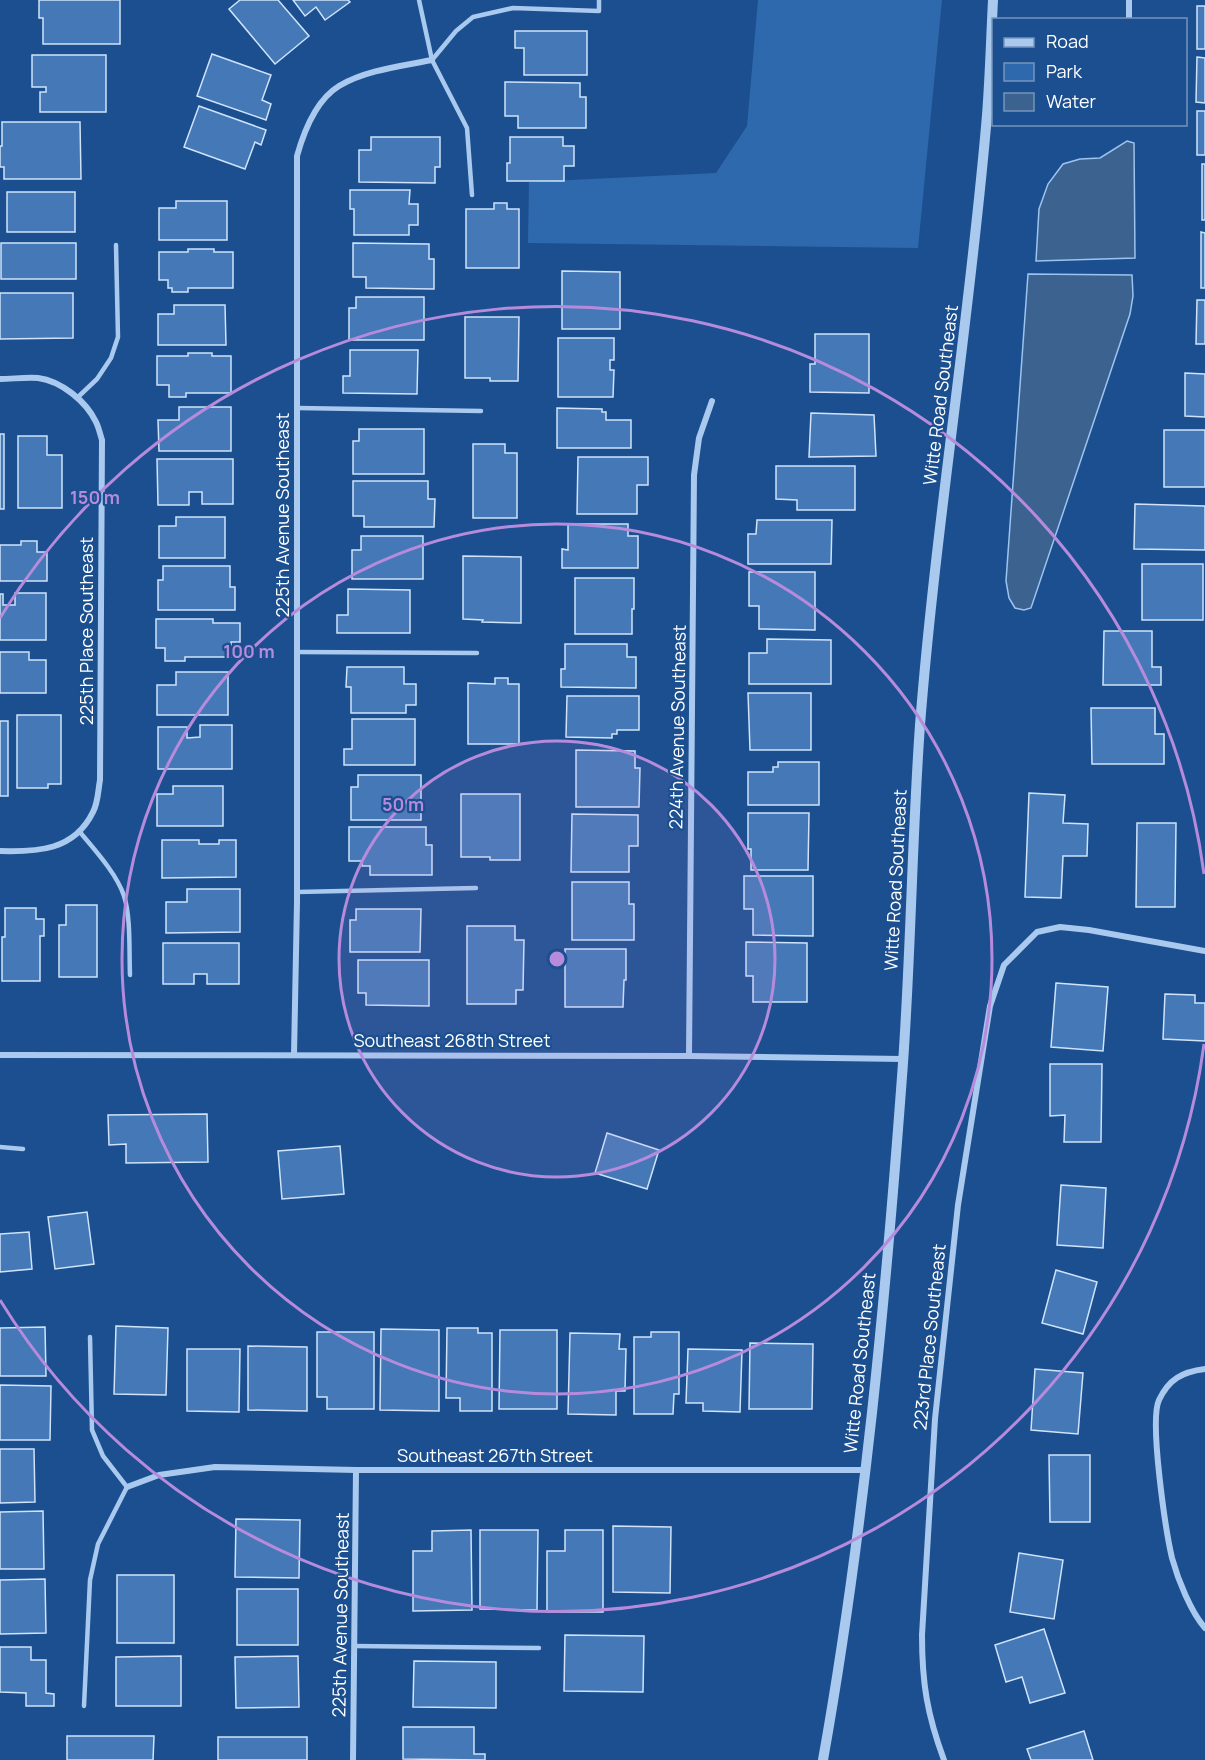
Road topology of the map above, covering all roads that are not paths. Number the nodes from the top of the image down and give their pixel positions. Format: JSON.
{"nodes":[{"id":1,"x":419,"y":0,"type":"edge"},
{"id":2,"x":599,"y":0,"type":"edge"},
{"id":3,"x":993,"y":0,"type":"edge"},
{"id":4,"x":1129,"y":0,"type":"edge"},
{"id":5,"x":993,"y":18,"type":"edge"},
{"id":6,"x":1129,"y":18,"type":"edge"},
{"id":7,"x":992,"y":38,"type":"edge"},
{"id":8,"x":432,"y":60,"type":"junction"},
{"id":9,"x":990,"y":113,"type":"edge"},
{"id":10,"x":472,"y":195,"type":"dead end"},
{"id":11,"x":116,"y":245,"type":"dead end"},
{"id":12,"x":0,"y":379,"type":"edge"},
{"id":13,"x":77,"y":398,"type":"junction"},
{"id":14,"x":712,"y":401,"type":"dead end"},
{"id":15,"x":297,"y":408,"type":"junction"},
{"id":16,"x":481,"y":411,"type":"dead end"},
{"id":17,"x":297,"y":652,"type":"junction"},
{"id":18,"x":477,"y":653,"type":"dead end"},
{"id":19,"x":79,"y":831,"type":"junction"},
{"id":20,"x":0,"y":851,"type":"edge"},
{"id":21,"x":476,"y":888,"type":"dead end"},
{"id":22,"x":297,"y":892,"type":"junction"},
{"id":23,"x":1205,"y":951,"type":"edge"},
{"id":24,"x":130,"y":975,"type":"dead end"},
{"id":25,"x":0,"y":1055,"type":"edge"},
{"id":26,"x":294,"y":1055,"type":"junction"},
{"id":27,"x":689,"y":1056,"type":"junction"},
{"id":28,"x":903,"y":1059,"type":"junction"},
{"id":29,"x":0,"y":1147,"type":"edge"},
{"id":30,"x":23,"y":1149,"type":"dead end"},
{"id":31,"x":90,"y":1337,"type":"dead end"},
{"id":32,"x":1205,"y":1369,"type":"edge"},
{"id":33,"x":356,"y":1470,"type":"junction"},
{"id":34,"x":866,"y":1470,"type":"junction"},
{"id":35,"x":127,"y":1487,"type":"junction"},
{"id":36,"x":1205,"y":1628,"type":"edge"},
{"id":37,"x":354,"y":1646,"type":"junction"},
{"id":38,"x":539,"y":1648,"type":"dead end"},
{"id":39,"x":84,"y":1706,"type":"dead end"},
{"id":40,"x":353,"y":1760,"type":"edge"},
{"id":41,"x":824,"y":1760,"type":"edge"},
{"id":42,"x":944,"y":1760,"type":"edge"}],
"edges":[{"from":1,"to":8,"type":"lane"},
{"from":2,"to":8,"type":"lane"},
{"from":3,"to":5,"type":"street","name":"Witte Road Southeast"},
{"from":4,"to":6,"type":"street"},
{"from":7,"to":9,"type":"street","name":"Witte Road Southeast"},
{"from":8,"to":10,"type":"lane"},
{"from":8,"to":15,"type":"street","name":"225th Avenue Southeast"},
{"from":9,"to":28,"type":"street","name":"Witte Road Southeast"},
{"from":11,"to":13,"type":"lane"},
{"from":12,"to":13,"type":"street","name":"225th Place Southeast"},
{"from":13,"to":19,"type":"street","name":"225th Place Southeast"},
{"from":14,"to":27,"type":"street","name":"224th Avenue Southeast"},
{"from":15,"to":16,"type":"lane"},
{"from":15,"to":17,"type":"street","name":"225th Avenue Southeast"},
{"from":17,"to":18,"type":"lane"},
{"from":17,"to":22,"type":"street","name":"225th Avenue Southeast"},
{"from":19,"to":20,"type":"street"},
{"from":19,"to":24,"type":"lane"},
{"from":21,"to":22,"type":"lane"},
{"from":22,"to":26,"type":"street","name":"225th Avenue Southeast"},
{"from":23,"to":42,"type":"street","name":"223rd Place Southeast"},
{"from":25,"to":26,"type":"street","name":"Southeast 268th Street"},
{"from":26,"to":27,"type":"street","name":"Southeast 268th Street"},
{"from":27,"to":28,"type":"street","name":"Southeast 268th Street"},
{"from":28,"to":34,"type":"street","name":"Witte Road Southeast"},
{"from":29,"to":30,"type":"lane"},
{"from":31,"to":35,"type":"lane"},
{"from":32,"to":36,"type":"street"},
{"from":33,"to":34,"type":"street","name":"Southeast 267th Street"},
{"from":33,"to":35,"type":"street","name":"Southeast 267th Street"},
{"from":33,"to":37,"type":"street","name":"225th Avenue Southeast"},
{"from":34,"to":41,"type":"street","name":"Witte Road Southeast"},
{"from":35,"to":39,"type":"lane"},
{"from":37,"to":38,"type":"lane"},
{"from":37,"to":40,"type":"street","name":"225th Avenue Southeast"}]}
